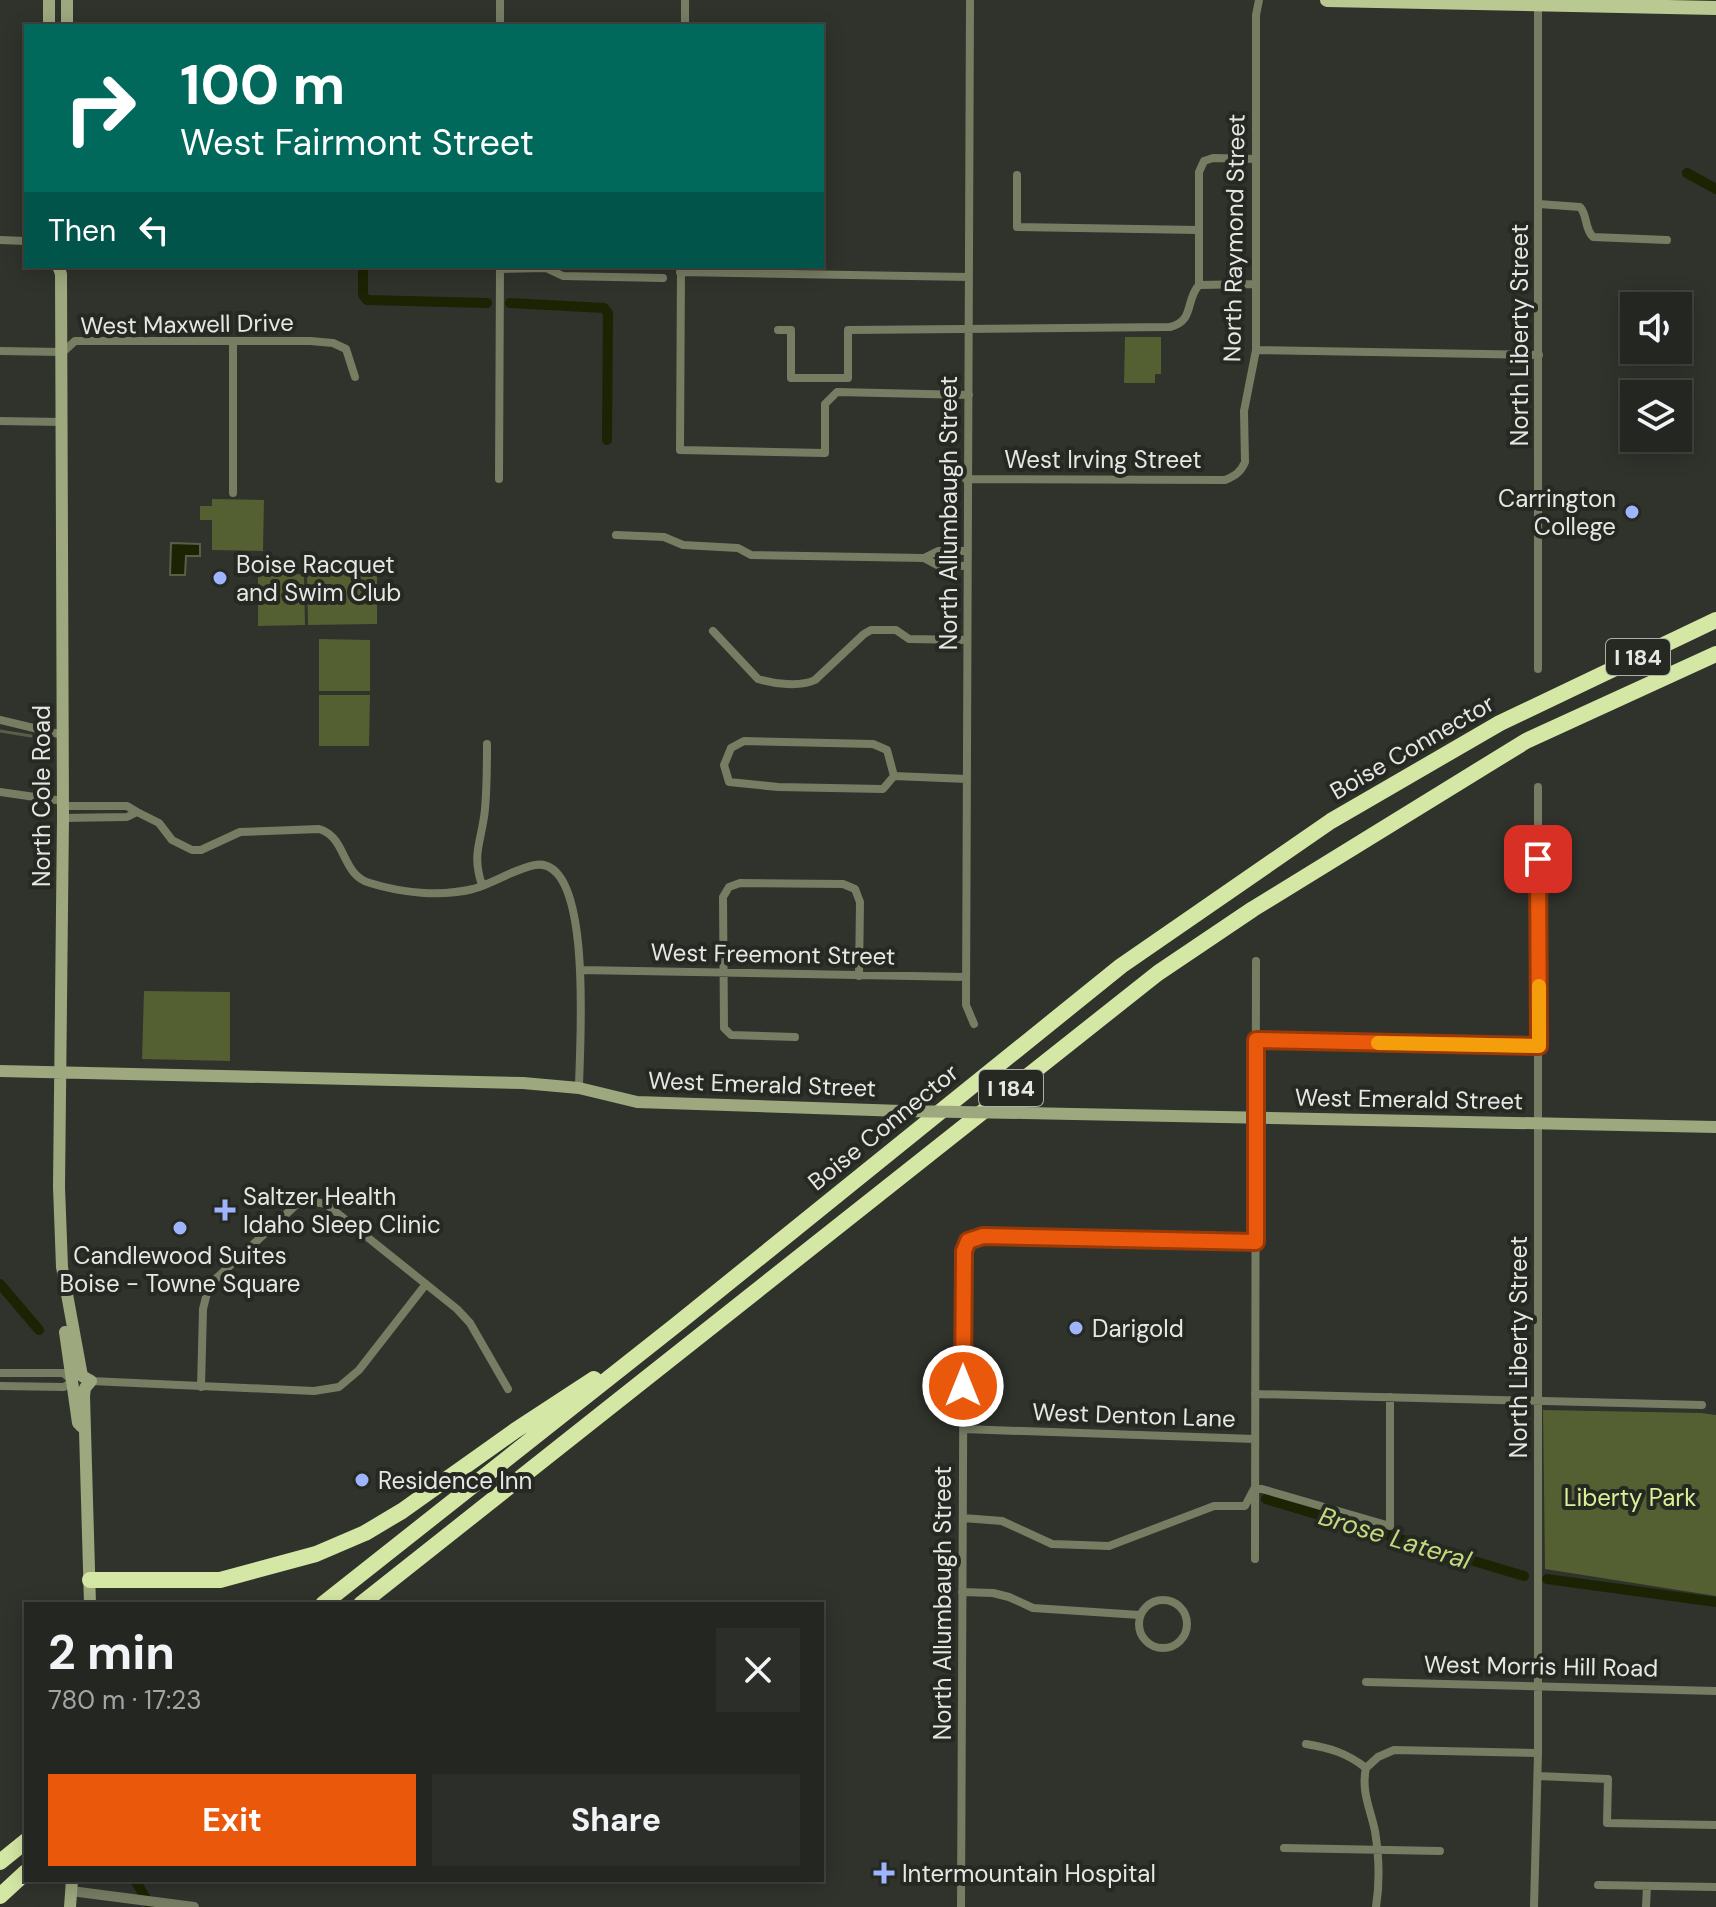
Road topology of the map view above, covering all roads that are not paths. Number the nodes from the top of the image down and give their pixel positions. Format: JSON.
{"nodes":[{"id":1,"x":49,"y":0,"type":"edge"},
{"id":2,"x":67,"y":0,"type":"edge"},
{"id":3,"x":500,"y":0,"type":"edge"},
{"id":4,"x":685,"y":0,"type":"edge"},
{"id":5,"x":970,"y":0,"type":"edge"},
{"id":6,"x":1259,"y":0,"type":"edge"},
{"id":7,"x":1327,"y":0,"type":"edge"},
{"id":8,"x":1538,"y":2,"type":"edge"},
{"id":9,"x":1716,"y":8,"type":"edge"},
{"id":10,"x":49,"y":24,"type":"edge"},
{"id":11,"x":67,"y":24,"type":"edge"},
{"id":12,"x":500,"y":24,"type":"edge"},
{"id":13,"x":685,"y":24,"type":"edge"},
{"id":14,"x":1256,"y":159,"type":"junction"},
{"id":15,"x":1017,"y":175,"type":"dead end"},
{"id":16,"x":1539,"y":204,"type":"junction"},
{"id":17,"x":1199,"y":230,"type":"junction"},
{"id":18,"x":0,"y":240,"type":"edge"},
{"id":19,"x":1667,"y":240,"type":"dead end"},
{"id":20,"x":24,"y":241,"type":"edge"},
{"id":21,"x":500,"y":268,"type":"edge"},
{"id":22,"x":546,"y":268,"type":"edge"},
{"id":23,"x":61,"y":269,"type":"edge"},
{"id":24,"x":680,"y":269,"type":"edge"},
{"id":25,"x":969,"y":277,"type":"junction"},
{"id":26,"x":663,"y":278,"type":"dead end"},
{"id":27,"x":1256,"y":284,"type":"junction"},
{"id":28,"x":1199,"y":285,"type":"junction"},
{"id":29,"x":969,"y":329,"type":"junction"},
{"id":30,"x":778,"y":330,"type":"dead end"},
{"id":31,"x":233,"y":341,"type":"junction"},
{"id":32,"x":1256,"y":350,"type":"junction"},
{"id":33,"x":0,"y":351,"type":"edge"},
{"id":34,"x":63,"y":352,"type":"junction"},
{"id":35,"x":1539,"y":355,"type":"junction"},
{"id":36,"x":355,"y":377,"type":"dead end"},
{"id":37,"x":969,"y":395,"type":"junction"},
{"id":38,"x":0,"y":421,"type":"edge"},
{"id":39,"x":63,"y":422,"type":"junction"},
{"id":40,"x":1238,"y":474,"type":"joint"},
{"id":41,"x":499,"y":479,"type":"dead end"},
{"id":42,"x":966,"y":479,"type":"junction"},
{"id":43,"x":233,"y":493,"type":"dead end"},
{"id":44,"x":616,"y":535,"type":"dead end"},
{"id":45,"x":968,"y":551,"type":"junction"},
{"id":46,"x":924,"y":558,"type":"junction"},
{"id":47,"x":967,"y":566,"type":"junction"},
{"id":48,"x":1716,"y":620,"type":"edge"},
{"id":49,"x":713,"y":631,"type":"dead end"},
{"id":50,"x":967,"y":640,"type":"junction"},
{"id":51,"x":1716,"y":654,"type":"edge"},
{"id":52,"x":1538,"y":669,"type":"dead end"},
{"id":53,"x":0,"y":720,"type":"edge"},
{"id":54,"x":63,"y":735,"type":"junction"},
{"id":55,"x":487,"y":744,"type":"dead end"},
{"id":56,"x":894,"y":776,"type":"junction"},
{"id":57,"x":967,"y":779,"type":"junction"},
{"id":58,"x":1538,"y":787,"type":"dead end"},
{"id":59,"x":0,"y":792,"type":"edge"},
{"id":60,"x":63,"y":808,"type":"junction"},
{"id":61,"x":482,"y":885,"type":"junction"},
{"id":62,"x":1256,"y":961,"type":"dead end"},
{"id":63,"x":580,"y":970,"type":"junction"},
{"id":64,"x":724,"y":973,"type":"junction"},
{"id":65,"x":859,"y":976,"type":"junction"},
{"id":66,"x":966,"y":977,"type":"junction"},
{"id":67,"x":974,"y":1024,"type":"dead end"},
{"id":68,"x":795,"y":1037,"type":"dead end"},
{"id":69,"x":1256,"y":1040,"type":"junction"},
{"id":70,"x":1539,"y":1046,"type":"junction"},
{"id":71,"x":0,"y":1071,"type":"edge"},
{"id":72,"x":59,"y":1073,"type":"junction"},
{"id":73,"x":579,"y":1088,"type":"junction"},
{"id":74,"x":1256,"y":1117,"type":"junction"},
{"id":75,"x":1539,"y":1124,"type":"junction"},
{"id":76,"x":1716,"y":1127,"type":"edge"},
{"id":77,"x":1256,"y":1242,"type":"junction"},
{"id":78,"x":426,"y":1284,"type":"junction"},
{"id":79,"x":70,"y":1317,"type":"junction"},
{"id":80,"x":676,"y":1325,"type":"junction"},
{"id":81,"x":0,"y":1373,"type":"edge"},
{"id":82,"x":73,"y":1381,"type":"junction"},
{"id":83,"x":91,"y":1381,"type":"junction"},
{"id":84,"x":0,"y":1386,"type":"edge"},
{"id":85,"x":201,"y":1387,"type":"junction"},
{"id":86,"x":508,"y":1389,"type":"dead end"},
{"id":87,"x":1255,"y":1394,"type":"junction"},
{"id":88,"x":1390,"y":1397,"type":"junction"},
{"id":89,"x":1538,"y":1400,"type":"junction"},
{"id":90,"x":1702,"y":1405,"type":"dead end"},
{"id":91,"x":963,"y":1429,"type":"junction"},
{"id":92,"x":87,"y":1434,"type":"junction"},
{"id":93,"x":1255,"y":1439,"type":"junction"},
{"id":94,"x":1255,"y":1487,"type":"junction"},
{"id":95,"x":963,"y":1518,"type":"junction"},
{"id":96,"x":1255,"y":1559,"type":"dead end"},
{"id":97,"x":90,"y":1580,"type":"junction"},
{"id":98,"x":962,"y":1592,"type":"junction"},
{"id":99,"x":90,"y":1602,"type":"edge"},
{"id":100,"x":326,"y":1602,"type":"edge"},
{"id":101,"x":364,"y":1602,"type":"edge"},
{"id":102,"x":1140,"y":1615,"type":"junction"},
{"id":103,"x":1366,"y":1682,"type":"dead end"},
{"id":104,"x":1538,"y":1687,"type":"junction"},
{"id":105,"x":1716,"y":1691,"type":"edge"},
{"id":106,"x":1306,"y":1744,"type":"dead end"},
{"id":107,"x":1538,"y":1753,"type":"junction"},
{"id":108,"x":1366,"y":1768,"type":"junction"},
{"id":109,"x":1538,"y":1776,"type":"junction"},
{"id":110,"x":1716,"y":1825,"type":"edge"},
{"id":111,"x":24,"y":1843,"type":"edge"},
{"id":112,"x":1284,"y":1848,"type":"dead end"},
{"id":113,"x":1377,"y":1850,"type":"junction"},
{"id":114,"x":1440,"y":1851,"type":"dead end"},
{"id":115,"x":0,"y":1862,"type":"edge"},
{"id":116,"x":24,"y":1874,"type":"edge"},
{"id":117,"x":1598,"y":1885,"type":"dead end"},
{"id":118,"x":71,"y":1886,"type":"edge"},
{"id":119,"x":1647,"y":1886,"type":"junction"},
{"id":120,"x":1716,"y":1887,"type":"edge"},
{"id":121,"x":0,"y":1896,"type":"edge"},
{"id":122,"x":70,"y":1907,"type":"edge"},
{"id":123,"x":194,"y":1907,"type":"edge"},
{"id":124,"x":961,"y":1907,"type":"edge"},
{"id":125,"x":1376,"y":1907,"type":"edge"},
{"id":126,"x":1534,"y":1907,"type":"edge"},
{"id":127,"x":1646,"y":1907,"type":"edge"}],
"edges":[{"from":1,"to":10,"type":"main road"},
{"from":2,"to":11,"type":"main road"},
{"from":3,"to":12,"type":"street"},
{"from":4,"to":13,"type":"street"},
{"from":5,"to":25,"type":"street","name":"North Allumbaugh Street"},
{"from":6,"to":14,"type":"street","name":"North Raymond Street"},
{"from":7,"to":8,"type":"main road"},
{"from":8,"to":9,"type":"main road"},
{"from":8,"to":16,"type":"street","name":"North Liberty Street"},
{"from":14,"to":17,"type":"street"},
{"from":14,"to":27,"type":"street","name":"North Raymond Street"},
{"from":15,"to":17,"type":"street"},
{"from":16,"to":19,"type":"street"},
{"from":16,"to":35,"type":"street","name":"North Liberty Street"},
{"from":17,"to":28,"type":"street"},
{"from":18,"to":20,"type":"street"},
{"from":21,"to":41,"type":"street"},
{"from":22,"to":26,"type":"street"},
{"from":23,"to":34,"type":"main road","name":"North Cole Road"},
{"from":24,"to":25,"type":"street"},
{"from":24,"to":37,"type":"street"},
{"from":25,"to":29,"type":"street","name":"North Allumbaugh Street"},
{"from":27,"to":28,"type":"street"},
{"from":27,"to":32,"type":"street","name":"North Raymond Street"},
{"from":28,"to":29,"type":"street"},
{"from":29,"to":30,"type":"street"},
{"from":29,"to":37,"type":"street","name":"North Allumbaugh Street"},
{"from":31,"to":34,"type":"street","name":"West Maxwell Drive"},
{"from":31,"to":36,"type":"street","name":"West Maxwell Drive"},
{"from":31,"to":43,"type":"street"},
{"from":32,"to":35,"type":"street"},
{"from":32,"to":40,"type":"street","name":"North Raymond Street"},
{"from":33,"to":34,"type":"street","name":"West Maxwell Drive"},
{"from":34,"to":39,"type":"main road","name":"North Cole Road"},
{"from":35,"to":52,"type":"street","name":"North Liberty Street"},
{"from":37,"to":42,"type":"street","name":"North Allumbaugh Street"},
{"from":38,"to":39,"type":"street"},
{"from":39,"to":54,"type":"main road","name":"North Cole Road"},
{"from":40,"to":42,"type":"street","name":"West Irving Street"},
{"from":42,"to":45,"type":"street","name":"North Allumbaugh Street"},
{"from":44,"to":46,"type":"street"},
{"from":45,"to":46,"type":"street"},
{"from":45,"to":47,"type":"street","name":"North Allumbaugh Street"},
{"from":46,"to":47,"type":"street"},
{"from":47,"to":50,"type":"street","name":"North Allumbaugh Street"},
{"from":48,"to":80,"type":"highway","name":"Boise Connector","number":"I 184"},
{"from":49,"to":50,"type":"street"},
{"from":50,"to":57,"type":"street","name":"North Allumbaugh Street"},
{"from":51,"to":101,"type":"highway","name":"Boise Connector","number":"I 184"},
{"from":53,"to":54,"type":"street"},
{"from":54,"to":60,"type":"main road","name":"North Cole Road"},
{"from":55,"to":61,"type":"street"},
{"from":56,"to":56,"type":"street"},
{"from":56,"to":57,"type":"street"},
{"from":57,"to":66,"type":"street","name":"North Allumbaugh Street"},
{"from":58,"to":70,"type":"street","name":"North Liberty Street"},
{"from":59,"to":60,"type":"street"},
{"from":60,"to":61,"type":"street"},
{"from":60,"to":72,"type":"main road","name":"North Cole Road"},
{"from":61,"to":63,"type":"street"},
{"from":62,"to":69,"type":"street"},
{"from":63,"to":64,"type":"street","name":"West Freemont Street"},
{"from":63,"to":73,"type":"street"},
{"from":64,"to":65,"type":"street","name":"West Freemont Street"},
{"from":64,"to":65,"type":"street"},
{"from":64,"to":68,"type":"street"},
{"from":65,"to":66,"type":"street","name":"West Freemont Street"},
{"from":66,"to":67,"type":"street","name":"North Allumbaugh Street"},
{"from":69,"to":70,"type":"street"},
{"from":69,"to":74,"type":"street"},
{"from":70,"to":75,"type":"street","name":"North Liberty Street"},
{"from":71,"to":72,"type":"main road","name":"West Emerald Street"},
{"from":72,"to":73,"type":"main road","name":"West Emerald Street"},
{"from":72,"to":79,"type":"main road","name":"North Cole Road"},
{"from":73,"to":74,"type":"main road","name":"West Emerald Street","bridge":true},
{"from":74,"to":75,"type":"main road","name":"West Emerald Street"},
{"from":74,"to":77,"type":"street"},
{"from":75,"to":76,"type":"main road","name":"West Emerald Street"},
{"from":75,"to":89,"type":"street","name":"North Liberty Street"},
{"from":77,"to":87,"type":"street"},
{"from":77,"to":91,"type":"street","name":"North Allumbaugh Street"},
{"from":78,"to":85,"type":"street"},
{"from":78,"to":85,"type":"street"},
{"from":78,"to":86,"type":"street"},
{"from":79,"to":82,"type":"main road","name":"North Cole Road"},
{"from":79,"to":83,"type":"main road","name":"North Cole Road"},
{"from":80,"to":97,"type":"highway"},
{"from":80,"to":100,"type":"highway","name":"Boise Connector","number":"I 184"},
{"from":81,"to":82,"type":"street"},
{"from":82,"to":84,"type":"street"},
{"from":82,"to":92,"type":"main road","name":"North Cole Road"},
{"from":83,"to":85,"type":"street"},
{"from":83,"to":92,"type":"main road","name":"North Cole Road"},
{"from":87,"to":88,"type":"street"},
{"from":87,"to":93,"type":"street"},
{"from":88,"to":89,"type":"street"},
{"from":88,"to":94,"type":"street"},
{"from":89,"to":90,"type":"street"},
{"from":89,"to":104,"type":"street","name":"North Liberty Street"},
{"from":91,"to":93,"type":"street","name":"West Denton Lane"},
{"from":91,"to":95,"type":"street","name":"North Allumbaugh Street"},
{"from":92,"to":97,"type":"main road","name":"North Cole Road"},
{"from":93,"to":94,"type":"street"},
{"from":94,"to":95,"type":"street"},
{"from":94,"to":96,"type":"street"},
{"from":95,"to":98,"type":"street","name":"North Allumbaugh Street"},
{"from":97,"to":99,"type":"main road","name":"North Cole Road"},
{"from":98,"to":102,"type":"street"},
{"from":98,"to":124,"type":"street","name":"North Allumbaugh Street"},
{"from":102,"to":102,"type":"street"},
{"from":103,"to":104,"type":"street","name":"West Morris Hill Road"},
{"from":104,"to":105,"type":"street","name":"West Morris Hill Road"},
{"from":104,"to":107,"type":"street","name":"North Liberty Street"},
{"from":106,"to":108,"type":"street"},
{"from":107,"to":108,"type":"street"},
{"from":107,"to":109,"type":"street","name":"North Liberty Street"},
{"from":108,"to":113,"type":"street"},
{"from":109,"to":110,"type":"street"},
{"from":109,"to":126,"type":"street","name":"North Liberty Street"},
{"from":111,"to":115,"type":"highway"},
{"from":112,"to":113,"type":"street"},
{"from":113,"to":114,"type":"street"},
{"from":113,"to":125,"type":"street"},
{"from":116,"to":121,"type":"highway"},
{"from":117,"to":119,"type":"street"},
{"from":118,"to":122,"type":"main road"},
{"from":118,"to":123,"type":"street"},
{"from":119,"to":120,"type":"street"},
{"from":119,"to":127,"type":"street"}]}
